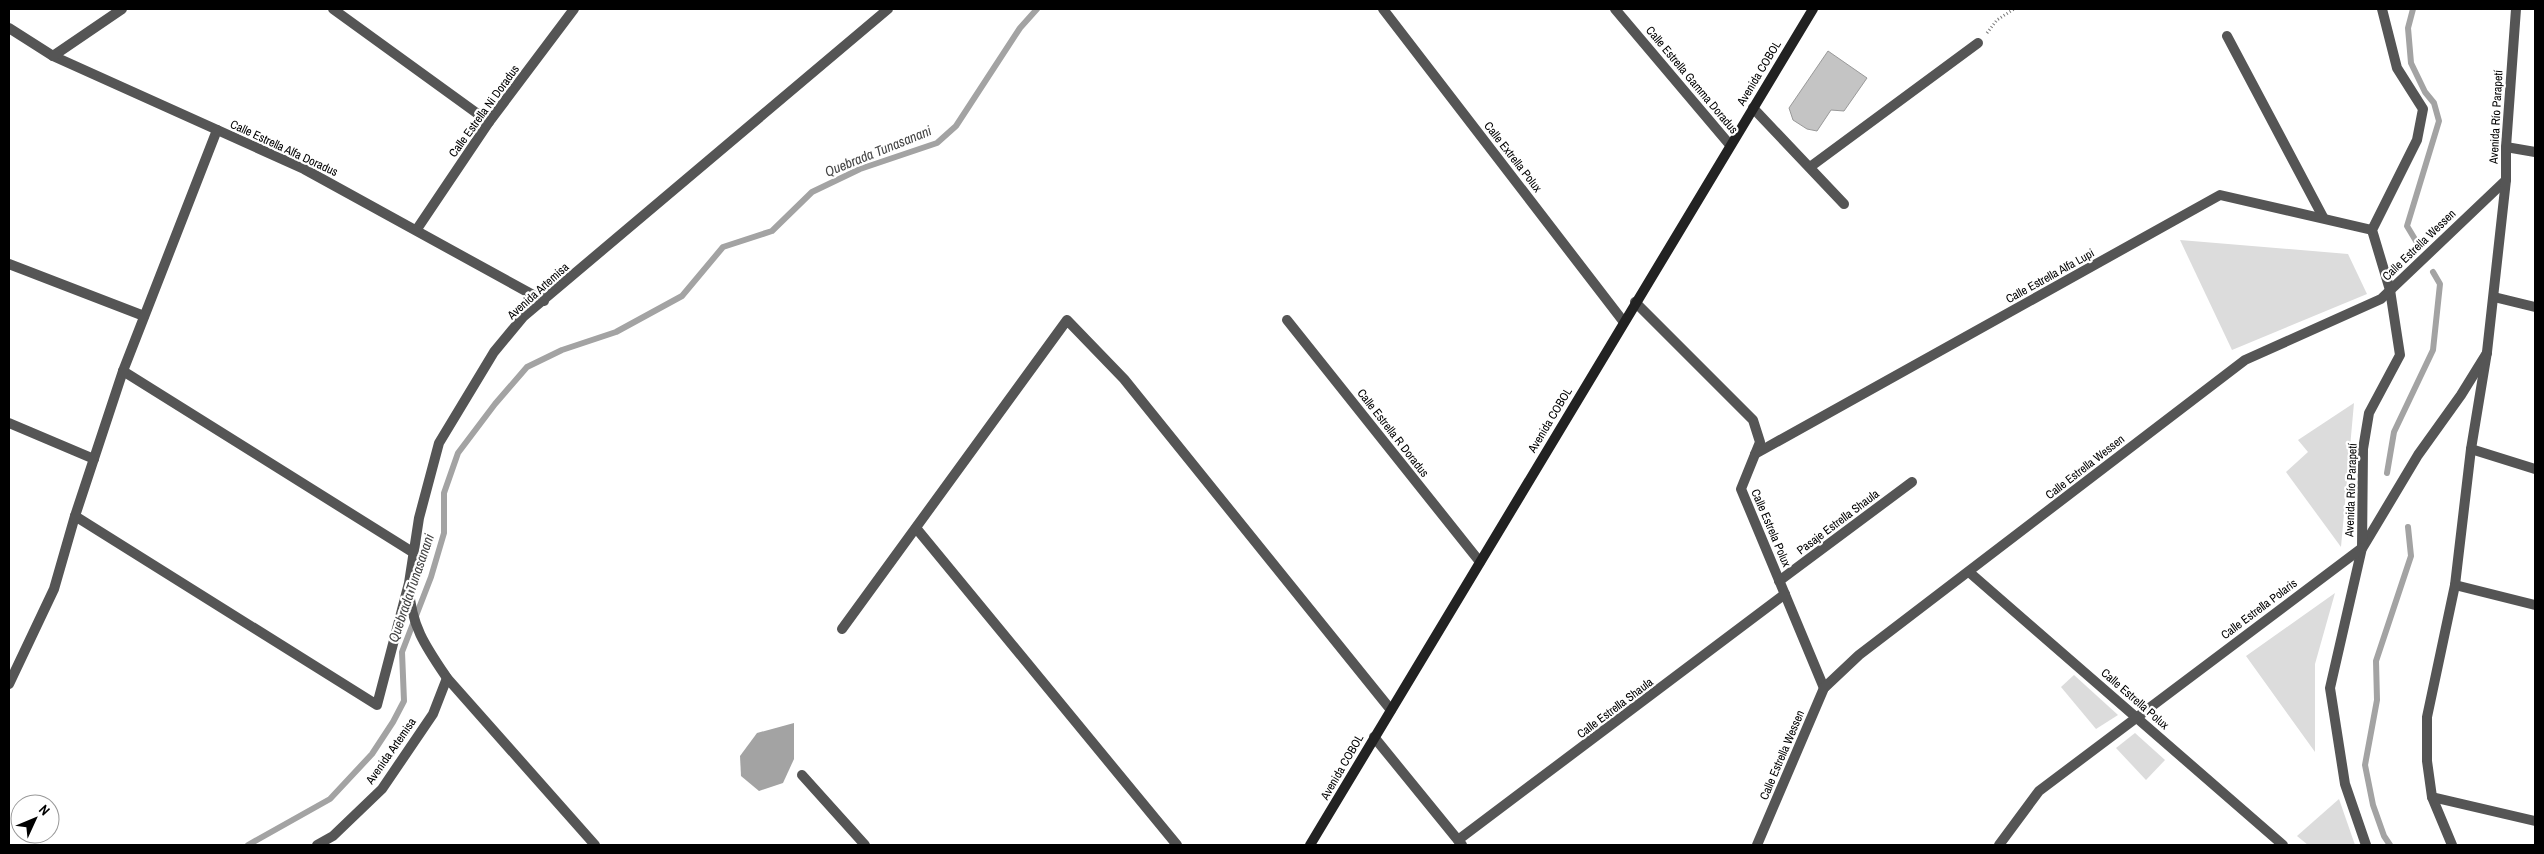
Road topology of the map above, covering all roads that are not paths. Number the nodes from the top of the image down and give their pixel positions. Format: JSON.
{"nodes":[{"id":1,"x":122,"y":9,"type":"edge"},
{"id":2,"x":333,"y":9,"type":"edge"},
{"id":3,"x":574,"y":9,"type":"edge"},
{"id":4,"x":888,"y":9,"type":"edge"},
{"id":5,"x":1383,"y":9,"type":"edge"},
{"id":6,"x":1615,"y":9,"type":"edge"},
{"id":7,"x":1813,"y":9,"type":"edge"},
{"id":8,"x":2382,"y":9,"type":"edge"},
{"id":9,"x":2516,"y":9,"type":"edge"},
{"id":10,"x":9,"y":28,"type":"edge"},
{"id":11,"x":2227,"y":36,"type":"dead end"},
{"id":12,"x":1978,"y":43,"type":"road end"},
{"id":13,"x":53,"y":56,"type":"junction"},
{"id":14,"x":1753,"y":108,"type":"junction"},
{"id":15,"x":489,"y":122,"type":"junction"},
{"id":16,"x":217,"y":130,"type":"junction"},
{"id":17,"x":1730,"y":145,"type":"junction"},
{"id":18,"x":2506,"y":147,"type":"junction"},
{"id":19,"x":2535,"y":152,"type":"edge"},
{"id":20,"x":1810,"y":167,"type":"junction"},
{"id":21,"x":2506,"y":180,"type":"junction"},
{"id":22,"x":1844,"y":204,"type":"dead end"},
{"id":23,"x":2324,"y":217,"type":"junction"},
{"id":24,"x":417,"y":230,"type":"junction"},
{"id":25,"x":2372,"y":230,"type":"junction"},
{"id":26,"x":9,"y":264,"type":"edge"},
{"id":27,"x":2390,"y":290,"type":"junction"},
{"id":28,"x":2494,"y":297,"type":"junction"},
{"id":29,"x":544,"y":300,"type":"junction"},
{"id":30,"x":1635,"y":302,"type":"junction"},
{"id":31,"x":2535,"y":307,"type":"edge"},
{"id":32,"x":144,"y":316,"type":"junction"},
{"id":33,"x":1287,"y":320,"type":"dead end"},
{"id":34,"x":1624,"y":321,"type":"junction"},
{"id":35,"x":2487,"y":352,"type":"junction"},
{"id":36,"x":123,"y":371,"type":"junction"},
{"id":37,"x":9,"y":423,"type":"edge"},
{"id":38,"x":2471,"y":449,"type":"junction"},
{"id":39,"x":1755,"y":454,"type":"junction"},
{"id":40,"x":94,"y":459,"type":"junction"},
{"id":41,"x":2535,"y":468,"type":"edge"},
{"id":42,"x":1912,"y":482,"type":"dead end"},
{"id":43,"x":75,"y":516,"type":"junction"},
{"id":44,"x":916,"y":528,"type":"junction"},
{"id":45,"x":2362,"y":548,"type":"junction"},
{"id":46,"x":414,"y":553,"type":"junction"},
{"id":47,"x":1480,"y":562,"type":"junction"},
{"id":48,"x":1969,"y":572,"type":"junction"},
{"id":49,"x":1780,"y":581,"type":"junction"},
{"id":50,"x":409,"y":583,"type":"junction"},
{"id":51,"x":2455,"y":585,"type":"junction"},
{"id":52,"x":1785,"y":594,"type":"junction"},
{"id":53,"x":2535,"y":605,"type":"edge"},
{"id":54,"x":842,"y":628,"type":"dead end"},
{"id":55,"x":447,"y":678,"type":"junction"},
{"id":56,"x":9,"y":684,"type":"edge"},
{"id":57,"x":1824,"y":688,"type":"junction"},
{"id":58,"x":1391,"y":710,"type":"junction"},
{"id":59,"x":2136,"y":717,"type":"junction"},
{"id":60,"x":1374,"y":737,"type":"junction"},
{"id":61,"x":802,"y":774,"type":"dead end"},
{"id":62,"x":2432,"y":797,"type":"junction"},
{"id":63,"x":2535,"y":821,"type":"edge"},
{"id":64,"x":2272,"y":842,"type":"edge"},
{"id":65,"x":1460,"y":843,"type":"edge"},
{"id":66,"x":317,"y":845,"type":"edge"},
{"id":67,"x":595,"y":845,"type":"edge"},
{"id":68,"x":865,"y":845,"type":"edge"},
{"id":69,"x":1177,"y":845,"type":"edge"},
{"id":70,"x":1310,"y":845,"type":"edge"},
{"id":71,"x":1757,"y":845,"type":"edge"},
{"id":72,"x":1999,"y":845,"type":"edge"},
{"id":73,"x":2283,"y":845,"type":"edge"},
{"id":74,"x":2366,"y":845,"type":"edge"},
{"id":75,"x":2452,"y":845,"type":"edge"}],
"edges":[{"from":1,"to":13,"type":"street"},
{"from":2,"to":15,"type":"street"},
{"from":3,"to":15,"type":"street","name":"Calle Estrella Ni Doradus"},
{"from":4,"to":29,"type":"street","name":"Avenida Artemisa"},
{"from":5,"to":34,"type":"street","name":"Calle Extrella Polux"},
{"from":6,"to":17,"type":"street","name":"Calle Estrella Gamma Doradus"},
{"from":7,"to":14,"type":"main road","name":"Avenida COBOL"},
{"from":8,"to":25,"type":"street"},
{"from":9,"to":18,"type":"street","name":"Avenida Río Parapetí"},
{"from":10,"to":13,"type":"street","name":"Calle Estrella Alfa Doradus"},
{"from":11,"to":23,"type":"street"},
{"from":12,"to":20,"type":"street"},
{"from":13,"to":16,"type":"street","name":"Calle Estrella Alfa Doradus"},
{"from":14,"to":17,"type":"main road","name":"Avenida COBOL"},
{"from":14,"to":20,"type":"street"},
{"from":15,"to":24,"type":"street","name":"Calle Estrella Ni Doradus"},
{"from":16,"to":24,"type":"street","name":"Calle Estrella Alfa Doradus"},
{"from":16,"to":32,"type":"street"},
{"from":17,"to":30,"type":"main road","name":"Avenida COBOL"},
{"from":18,"to":19,"type":"street"},
{"from":18,"to":21,"type":"street","name":"Avenida Río Parapetí"},
{"from":20,"to":22,"type":"street"},
{"from":21,"to":27,"type":"street","name":"Calle Estrella Wessen"},
{"from":21,"to":28,"type":"street","name":"Avenida Río Parapetí"},
{"from":23,"to":25,"type":"street","name":"Calle Estrella Alfa Lupi"},
{"from":23,"to":39,"type":"street","name":"Calle Estrella Alfa Lupi"},
{"from":24,"to":29,"type":"street","name":"Calle Estrella Alfa Doradus"},
{"from":25,"to":27,"type":"street","name":"Avenida Río Parapetí"},
{"from":26,"to":32,"type":"street"},
{"from":27,"to":45,"type":"street","name":"Avenida Río Parapetí"},
{"from":27,"to":48,"type":"street","name":"Calle Estrella Wessen"},
{"from":28,"to":31,"type":"street"},
{"from":28,"to":35,"type":"street","name":"Avenida Río Parapetí"},
{"from":29,"to":46,"type":"street","name":"Avenida Artemisa"},
{"from":30,"to":34,"type":"main road","name":"Avenida COBOL"},
{"from":30,"to":39,"type":"street","name":"Calle Estrela Polux"},
{"from":32,"to":36,"type":"street"},
{"from":33,"to":47,"type":"street","name":"Calle Estrella R Doradus"},
{"from":34,"to":47,"type":"main road","name":"Avenida COBOL"},
{"from":35,"to":38,"type":"street","name":"Avenida Río Parapetí"},
{"from":35,"to":45,"type":"street","name":"Calle Estrella Polaris"},
{"from":36,"to":40,"type":"street"},
{"from":36,"to":46,"type":"street"},
{"from":37,"to":40,"type":"street"},
{"from":38,"to":41,"type":"street"},
{"from":38,"to":51,"type":"street","name":"Avenida Río Parapetí"},
{"from":39,"to":49,"type":"street","name":"Calle Estrela Polux"},
{"from":40,"to":43,"type":"street"},
{"from":42,"to":49,"type":"street","name":"Pasaje Estrella Shaula"},
{"from":43,"to":50,"type":"street","name":"Avenida Artemisa"},
{"from":43,"to":56,"type":"street"},
{"from":44,"to":54,"type":"street"},
{"from":44,"to":58,"type":"street"},
{"from":44,"to":69,"type":"street"},
{"from":45,"to":59,"type":"street","name":"Calle Estrella Polaris"},
{"from":45,"to":74,"type":"street","name":"Avenida Río Parapetí"},
{"from":46,"to":50,"type":"street","name":"Avenida Artemisa"},
{"from":47,"to":58,"type":"main road","name":"Avenida COBOL"},
{"from":48,"to":57,"type":"street","name":"Calle Estrella Wessen"},
{"from":48,"to":59,"type":"street","name":"Calle Estrella Polux"},
{"from":49,"to":52,"type":"street","name":"Calle Estrela Polux"},
{"from":50,"to":55,"type":"street"},
{"from":51,"to":53,"type":"street"},
{"from":51,"to":62,"type":"street","name":"Avenida Río Parapetí"},
{"from":52,"to":57,"type":"street","name":"Calle Estrela Polux"},
{"from":52,"to":65,"type":"street","name":"Calle Estrella Shaula"},
{"from":55,"to":66,"type":"street","name":"Avenida Artemisa"},
{"from":55,"to":67,"type":"street"},
{"from":57,"to":71,"type":"street","name":"Calle Estrella Wessen"},
{"from":58,"to":60,"type":"main road","name":"Avenida COBOL"},
{"from":59,"to":64,"type":"street","name":"Calle Estrella Polux"},
{"from":59,"to":72,"type":"street","name":"Calle Estrella Polaris"},
{"from":60,"to":65,"type":"street"},
{"from":60,"to":70,"type":"main road","name":"Avenida COBOL"},
{"from":61,"to":68,"type":"street"},
{"from":62,"to":63,"type":"street"},
{"from":62,"to":75,"type":"street","name":"Avenida Río Parapetí"},
{"from":64,"to":73,"type":"street","name":"Calle Estrella Polux"}]}
